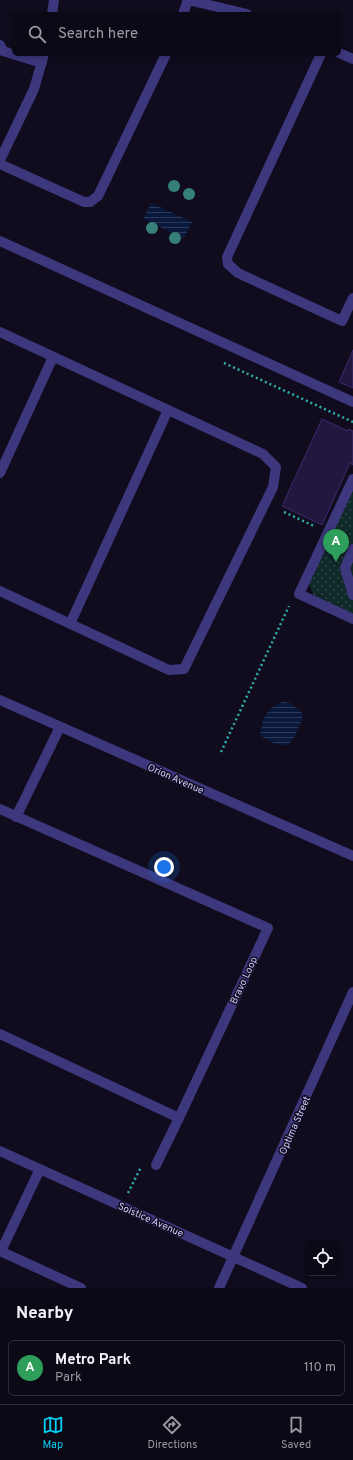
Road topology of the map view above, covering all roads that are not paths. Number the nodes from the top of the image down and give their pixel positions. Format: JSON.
{"nodes":[{"id":1,"x":54,"y":0,"type":"edge"},
{"id":2,"x":188,"y":0,"type":"edge"},
{"id":3,"x":52,"y":12,"type":"edge"},
{"id":4,"x":184,"y":12,"type":"edge"},
{"id":5,"x":239,"y":12,"type":"edge"},
{"id":6,"x":1,"y":50,"type":"edge"},
{"id":7,"x":12,"y":52,"type":"edge"},
{"id":8,"x":341,"y":54,"type":"edge"},
{"id":9,"x":29,"y":56,"type":"edge"},
{"id":10,"x":165,"y":56,"type":"edge"},
{"id":11,"x":320,"y":56,"type":"edge"},
{"id":12,"x":43,"y":59,"type":"edge"},
{"id":13,"x":353,"y":59,"type":"edge"},
{"id":14,"x":0,"y":160,"type":"edge"},
{"id":15,"x":0,"y":164,"type":"edge"},
{"id":16,"x":0,"y":241,"type":"edge"},
{"id":17,"x":353,"y":298,"type":"edge"},
{"id":18,"x":0,"y":332,"type":"edge"},
{"id":19,"x":53,"y":357,"type":"junction"},
{"id":20,"x":353,"y":402,"type":"edge"},
{"id":21,"x":168,"y":410,"type":"junction"},
{"id":22,"x":0,"y":473,"type":"edge"},
{"id":23,"x":353,"y":479,"type":"edge"},
{"id":24,"x":353,"y":549,"type":"edge"},
{"id":25,"x":0,"y":591,"type":"edge"},
{"id":26,"x":353,"y":594,"type":"edge"},
{"id":27,"x":353,"y":619,"type":"edge"},
{"id":28,"x":70,"y":624,"type":"junction"},
{"id":29,"x":0,"y":700,"type":"edge"},
{"id":30,"x":60,"y":726,"type":"junction"},
{"id":31,"x":0,"y":809,"type":"edge"},
{"id":32,"x":16,"y":817,"type":"junction"},
{"id":33,"x":353,"y":856,"type":"edge"},
{"id":34,"x":353,"y":992,"type":"edge"},
{"id":35,"x":0,"y":1034,"type":"edge"},
{"id":36,"x":179,"y":1118,"type":"junction"},
{"id":37,"x":0,"y":1151,"type":"edge"},
{"id":38,"x":156,"y":1165,"type":"dead end"},
{"id":39,"x":40,"y":1169,"type":"junction"},
{"id":40,"x":1,"y":1251,"type":"edge"},
{"id":41,"x":234,"y":1257,"type":"junction"},
{"id":42,"x":81,"y":1288,"type":"edge"},
{"id":43,"x":219,"y":1288,"type":"edge"},
{"id":44,"x":302,"y":1288,"type":"edge"}],
"edges":[{"from":1,"to":3,"type":"street"},
{"from":2,"to":4,"type":"street"},
{"from":2,"to":5,"type":"street"},
{"from":6,"to":7,"type":"street"},
{"from":8,"to":13,"type":"street"},
{"from":9,"to":12,"type":"street"},
{"from":10,"to":15,"type":"street"},
{"from":11,"to":17,"type":"street"},
{"from":12,"to":14,"type":"street"},
{"from":16,"to":20,"type":"street"},
{"from":18,"to":19,"type":"street"},
{"from":19,"to":21,"type":"street"},
{"from":19,"to":22,"type":"street"},
{"from":21,"to":28,"type":"street"},
{"from":21,"to":28,"type":"street"},
{"from":23,"to":27,"type":"street"},
{"from":24,"to":26,"type":"street"},
{"from":25,"to":28,"type":"street"},
{"from":29,"to":30,"type":"street","name":"Orion Avenue"},
{"from":30,"to":32,"type":"street"},
{"from":30,"to":33,"type":"street","name":"Orion Avenue"},
{"from":31,"to":32,"type":"street","name":"Bravo Loop"},
{"from":32,"to":36,"type":"street","name":"Bravo Loop"},
{"from":34,"to":41,"type":"street","name":"Optima Street"},
{"from":35,"to":36,"type":"street"},
{"from":36,"to":38,"type":"street"},
{"from":37,"to":39,"type":"street","name":"Solstice Avenue"},
{"from":39,"to":40,"type":"street"},
{"from":39,"to":41,"type":"street","name":"Solstice Avenue"},
{"from":40,"to":42,"type":"street"},
{"from":41,"to":43,"type":"street","name":"Optima Street"},
{"from":41,"to":44,"type":"street","name":"Solstice Avenue"}]}
